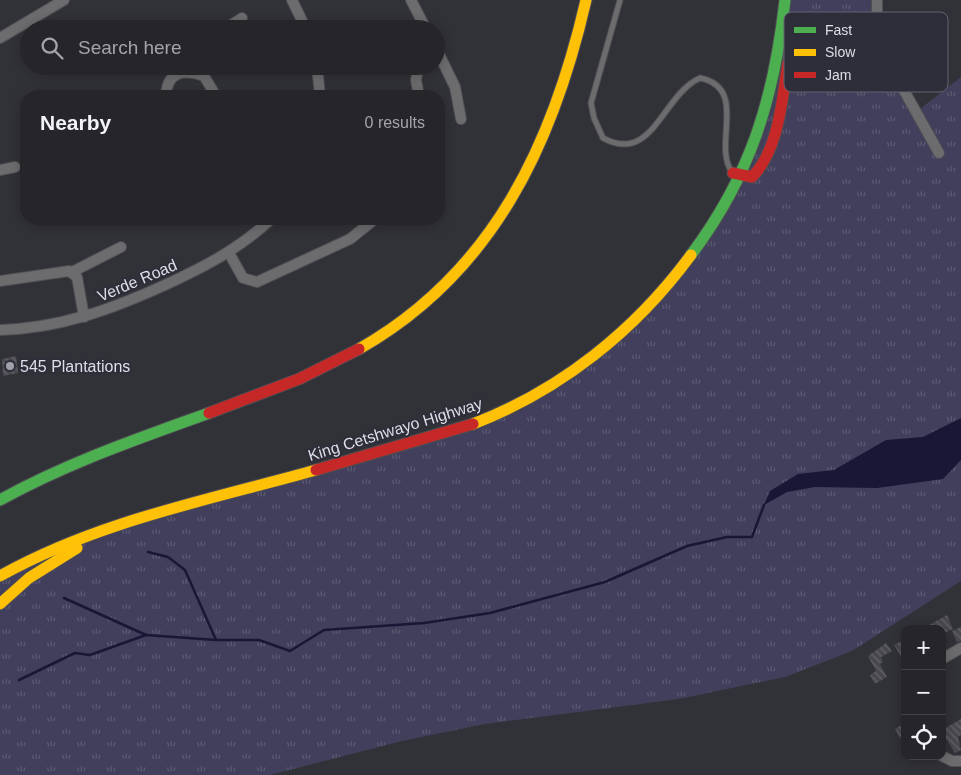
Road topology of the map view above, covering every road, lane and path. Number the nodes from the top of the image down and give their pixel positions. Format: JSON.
{"nodes":[{"id":1,"x":64,"y":0,"type":"edge"},
{"id":2,"x":292,"y":0,"type":"edge"},
{"id":3,"x":410,"y":0,"type":"edge"},
{"id":4,"x":586,"y":0,"type":"edge"},
{"id":5,"x":620,"y":0,"type":"edge"},
{"id":6,"x":784,"y":13,"type":"edge"},
{"id":7,"x":242,"y":18,"type":"dead end"},
{"id":8,"x":30,"y":20,"type":"edge"},
{"id":9,"x":239,"y":20,"type":"edge"},
{"id":10,"x":302,"y":20,"type":"edge"},
{"id":11,"x":421,"y":20,"type":"edge"},
{"id":12,"x":20,"y":26,"type":"edge"},
{"id":13,"x":0,"y":38,"type":"edge"},
{"id":14,"x":445,"y":66,"type":"edge"},
{"id":15,"x":177,"y":75,"type":"edge"},
{"id":16,"x":207,"y":75,"type":"edge"},
{"id":17,"x":319,"y":75,"type":"edge"},
{"id":18,"x":417,"y":75,"type":"edge"},
{"id":19,"x":784,"y":86,"type":"edge"},
{"id":20,"x":167,"y":90,"type":"edge"},
{"id":21,"x":213,"y":90,"type":"edge"},
{"id":22,"x":320,"y":90,"type":"edge"},
{"id":23,"x":418,"y":90,"type":"edge"},
{"id":24,"x":904,"y":92,"type":"edge"},
{"id":25,"x":461,"y":119,"type":"dead end"},
{"id":26,"x":939,"y":153,"type":"dead end"},
{"id":27,"x":16,"y":167,"type":"dead end"},
{"id":28,"x":0,"y":170,"type":"edge"},
{"id":29,"x":737,"y":175,"type":"junction"},
{"id":30,"x":264,"y":225,"type":"edge"},
{"id":31,"x":368,"y":225,"type":"edge"},
{"id":32,"x":121,"y":248,"type":"dead end"},
{"id":33,"x":229,"y":253,"type":"junction"},
{"id":34,"x":72,"y":272,"type":"junction"},
{"id":35,"x":0,"y":281,"type":"edge"},
{"id":36,"x":84,"y":317,"type":"junction"},
{"id":37,"x":0,"y":330,"type":"edge"},
{"id":38,"x":0,"y":500,"type":"edge"},
{"id":39,"x":104,"y":529,"type":"junction"},
{"id":40,"x":0,"y":576,"type":"edge"},
{"id":41,"x":0,"y":604,"type":"edge"},
{"id":42,"x":961,"y":648,"type":"edge"},
{"id":43,"x":946,"y":657,"type":"edge"},
{"id":44,"x":946,"y":758,"type":"edge"},
{"id":45,"x":961,"y":761,"type":"edge"}],
"edges":[{"from":1,"to":8,"type":"street"},
{"from":2,"to":10,"type":"street"},
{"from":3,"to":11,"type":"street"},
{"from":4,"to":38,"type":"highway"},
{"from":5,"to":29,"type":"lane"},
{"from":6,"to":29,"type":"highway","name":"King Cetshwayo Highway"},
{"from":7,"to":9,"type":"street"},
{"from":12,"to":13,"type":"street"},
{"from":14,"to":25,"type":"street"},
{"from":15,"to":20,"type":"street"},
{"from":16,"to":21,"type":"street"},
{"from":17,"to":22,"type":"street"},
{"from":18,"to":23,"type":"street"},
{"from":19,"to":29,"type":"highway"},
{"from":24,"to":26,"type":"street"},
{"from":27,"to":28,"type":"street"},
{"from":29,"to":39,"type":"highway","name":"King Cetshwayo Highway"},
{"from":30,"to":33,"type":"street","name":"Verde Road"},
{"from":31,"to":33,"type":"street"},
{"from":32,"to":34,"type":"street"},
{"from":33,"to":36,"type":"street","name":"Verde Road"},
{"from":34,"to":35,"type":"street"},
{"from":34,"to":36,"type":"street"},
{"from":36,"to":37,"type":"street","name":"Verde Road"},
{"from":39,"to":40,"type":"highway","name":"King Cetshwayo Highway"},
{"from":39,"to":41,"type":"highway"},
{"from":42,"to":43,"type":"street"},
{"from":44,"to":45,"type":"street"}]}
